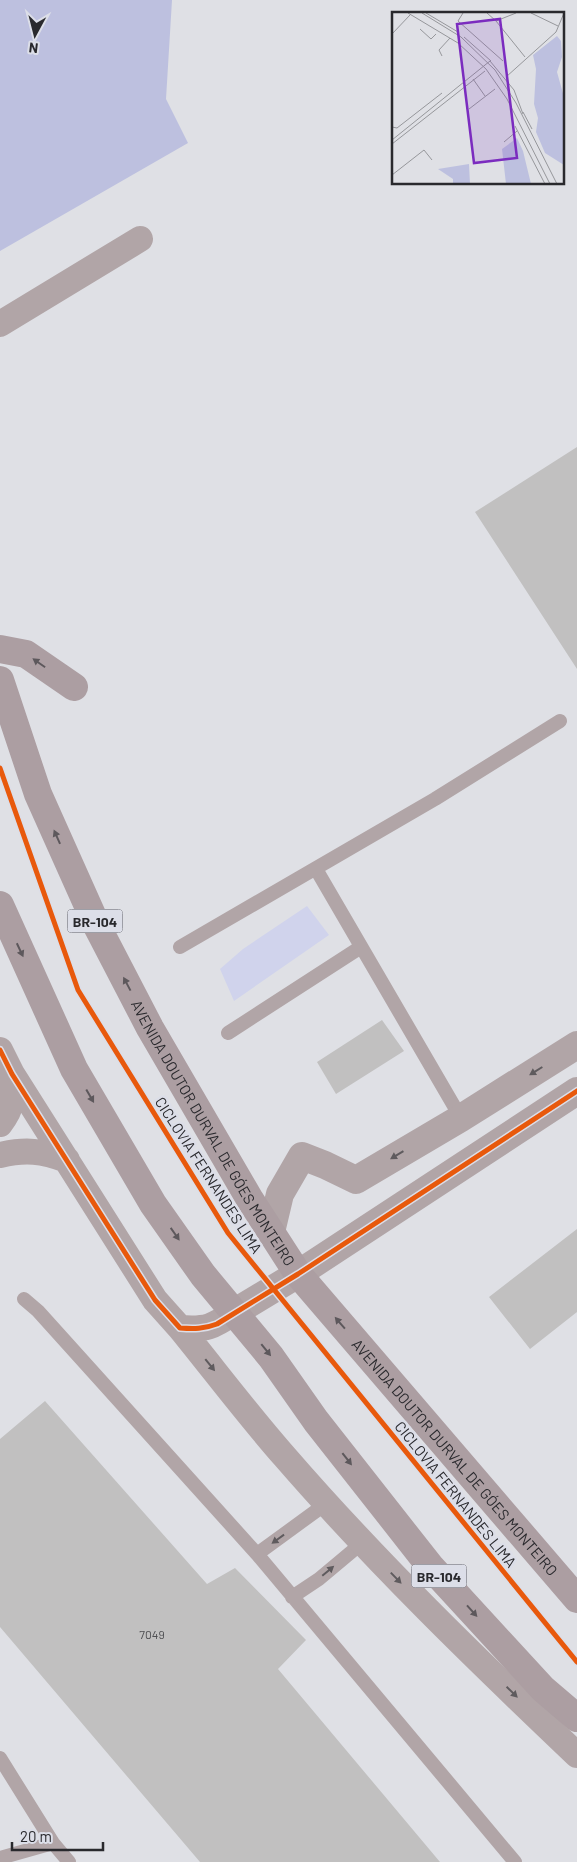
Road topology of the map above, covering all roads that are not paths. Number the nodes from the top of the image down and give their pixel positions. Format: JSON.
{"nodes":[{"id":1,"x":140,"y":239,"type":"dead end"},
{"id":2,"x":0,"y":324,"type":"edge"},
{"id":3,"x":0,"y":649,"type":"edge"},
{"id":4,"x":0,"y":680,"type":"edge"},
{"id":5,"x":74,"y":687,"type":"dead end"},
{"id":6,"x":560,"y":721,"type":"dead end"},
{"id":7,"x":316,"y":869,"type":"junction"},
{"id":8,"x":0,"y":905,"type":"edge"},
{"id":9,"x":180,"y":947,"type":"dead end"},
{"id":10,"x":361,"y":947,"type":"junction"},
{"id":11,"x":228,"y":1034,"type":"dead end"},
{"id":12,"x":577,"y":1045,"type":"edge"},
{"id":13,"x":0,"y":1050,"type":"edge"},
{"id":14,"x":12,"y":1074,"type":"junction"},
{"id":15,"x":577,"y":1091,"type":"edge"},
{"id":16,"x":461,"y":1118,"type":"junction"},
{"id":17,"x":0,"y":1124,"type":"edge"},
{"id":18,"x":0,"y":1156,"type":"edge"},
{"id":19,"x":67,"y":1160,"type":"junction"},
{"id":20,"x":271,"y":1232,"type":"junction"},
{"id":21,"x":298,"y":1274,"type":"junction"},
{"id":22,"x":24,"y":1299,"type":"dead end"},
{"id":23,"x":235,"y":1312,"type":"junction"},
{"id":24,"x":180,"y":1328,"type":"junction"},
{"id":25,"x":326,"y":1503,"type":"junction"},
{"id":26,"x":362,"y":1543,"type":"junction"},
{"id":27,"x":257,"y":1554,"type":"junction"},
{"id":28,"x":292,"y":1597,"type":"junction"},
{"id":29,"x":577,"y":1599,"type":"edge"},
{"id":30,"x":577,"y":1718,"type":"edge"},
{"id":31,"x":577,"y":1755,"type":"edge"},
{"id":32,"x":0,"y":1758,"type":"edge"},
{"id":33,"x":53,"y":1843,"type":"junction"},
{"id":34,"x":0,"y":1858,"type":"edge"},
{"id":35,"x":69,"y":1862,"type":"edge"},
{"id":36,"x":515,"y":1862,"type":"edge"}],
"edges":[{"from":1,"to":2,"type":"street"},
{"from":5,"to":3,"type":"highway","one_way":true},
{"from":20,"to":4,"type":"highway","name":"AVENIDA DOUTOR DURVAL DE GÓES MONTEIRO","number":"BR-104","one_way":true},
{"from":6,"to":7,"type":"lane"},
{"from":7,"to":9,"type":"lane"},
{"from":7,"to":10,"type":"lane"},
{"from":8,"to":23,"type":"highway","number":"BR-104","one_way":true},
{"from":10,"to":11,"type":"lane"},
{"from":10,"to":16,"type":"lane"},
{"from":12,"to":16,"type":"street","one_way":true},
{"from":13,"to":14,"type":"street"},
{"from":14,"to":17,"type":"street"},
{"from":14,"to":19,"type":"street"},
{"from":15,"to":21,"type":"street"},
{"from":16,"to":20,"type":"street","one_way":true},
{"from":18,"to":19,"type":"street"},
{"from":19,"to":24,"type":"street"},
{"from":20,"to":21,"type":"highway","name":"AVENIDA DOUTOR DURVAL DE GÓES MONTEIRO","number":"BR-104"},
{"from":21,"to":23,"type":"street"},
{"from":29,"to":21,"type":"highway","name":"AVENIDA DOUTOR DURVAL DE GÓES MONTEIRO","number":"BR-104","one_way":true},
{"from":22,"to":27,"type":"lane"},
{"from":23,"to":24,"type":"street"},
{"from":23,"to":30,"type":"highway","number":"BR-104","one_way":true},
{"from":24,"to":25,"type":"street","one_way":true},
{"from":25,"to":26,"type":"street"},
{"from":25,"to":27,"type":"lane","one_way":true},
{"from":28,"to":26,"type":"lane","one_way":true},
{"from":26,"to":31,"type":"street","one_way":true},
{"from":27,"to":28,"type":"lane"},
{"from":28,"to":36,"type":"lane"},
{"from":32,"to":33,"type":"lane"},
{"from":33,"to":34,"type":"lane"},
{"from":33,"to":35,"type":"lane"}]}
